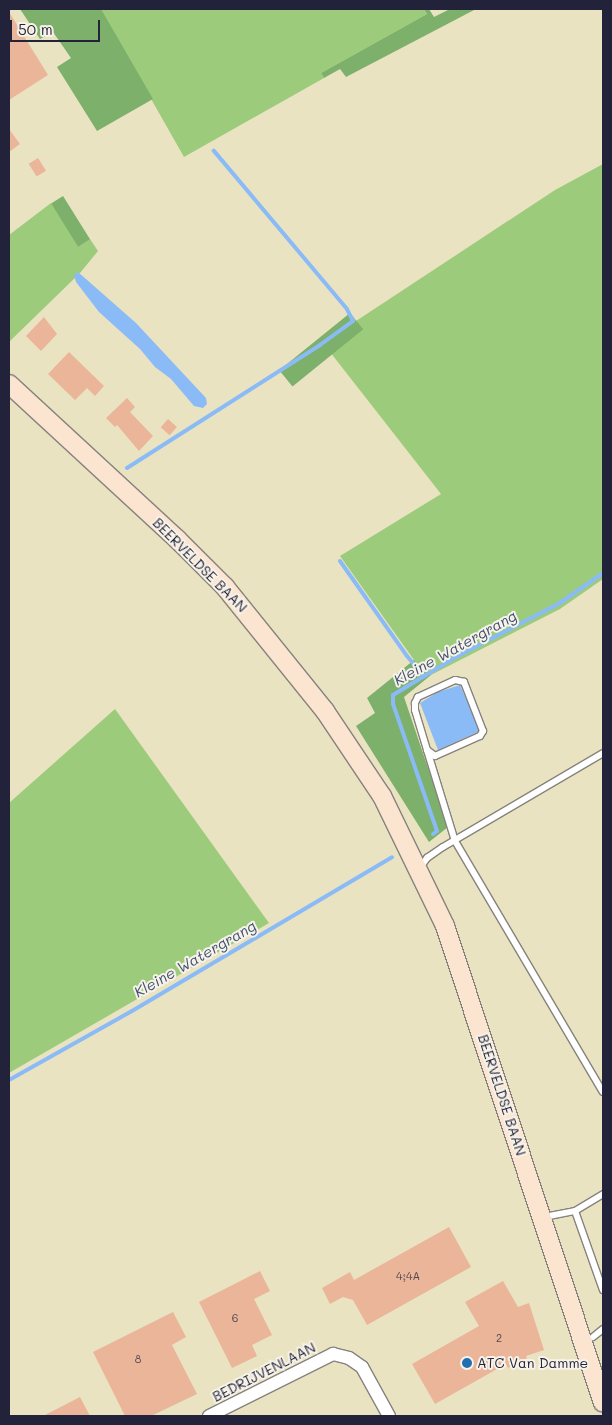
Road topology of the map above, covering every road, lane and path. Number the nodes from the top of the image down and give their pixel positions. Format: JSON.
{"nodes":[{"id":1,"x":9,"y":384,"type":"edge"},
{"id":2,"x":428,"y":750,"type":"junction"},
{"id":3,"x":603,"y":753,"type":"edge"},
{"id":4,"x":455,"y":841,"type":"junction"},
{"id":5,"x":423,"y":864,"type":"junction"},
{"id":6,"x":603,"y":1092,"type":"edge"},
{"id":7,"x":603,"y":1194,"type":"edge"},
{"id":8,"x":575,"y":1211,"type":"junction"},
{"id":9,"x":548,"y":1216,"type":"junction"},
{"id":10,"x":603,"y":1289,"type":"edge"},
{"id":11,"x":598,"y":1333,"type":"edge"},
{"id":12,"x":603,"y":1369,"type":"edge"},
{"id":13,"x":603,"y":1403,"type":"edge"},
{"id":14,"x":210,"y":1416,"type":"edge"},
{"id":15,"x":389,"y":1416,"type":"edge"}],
"edges":[{"from":1,"to":5,"type":"main road","name":"BEERVELDSE BAAN"},
{"from":2,"to":2,"type":"lane"},
{"from":2,"to":4,"type":"lane"},
{"from":3,"to":4,"type":"lane"},
{"from":4,"to":5,"type":"lane"},
{"from":4,"to":6,"type":"lane"},
{"from":5,"to":9,"type":"main road","name":"BEERVELDSE BAAN"},
{"from":7,"to":8,"type":"lane"},
{"from":8,"to":9,"type":"lane"},
{"from":8,"to":10,"type":"lane"},
{"from":9,"to":11,"type":"main road","name":"BEERVELDSE BAAN"},
{"from":9,"to":13,"type":"main road","name":"BEERVELDSE BAAN"},
{"from":11,"to":12,"type":"main road","name":"BEERVELDSE BAAN"},
{"from":14,"to":15,"type":"street","name":"BEDRIJVENLAAN"}]}
